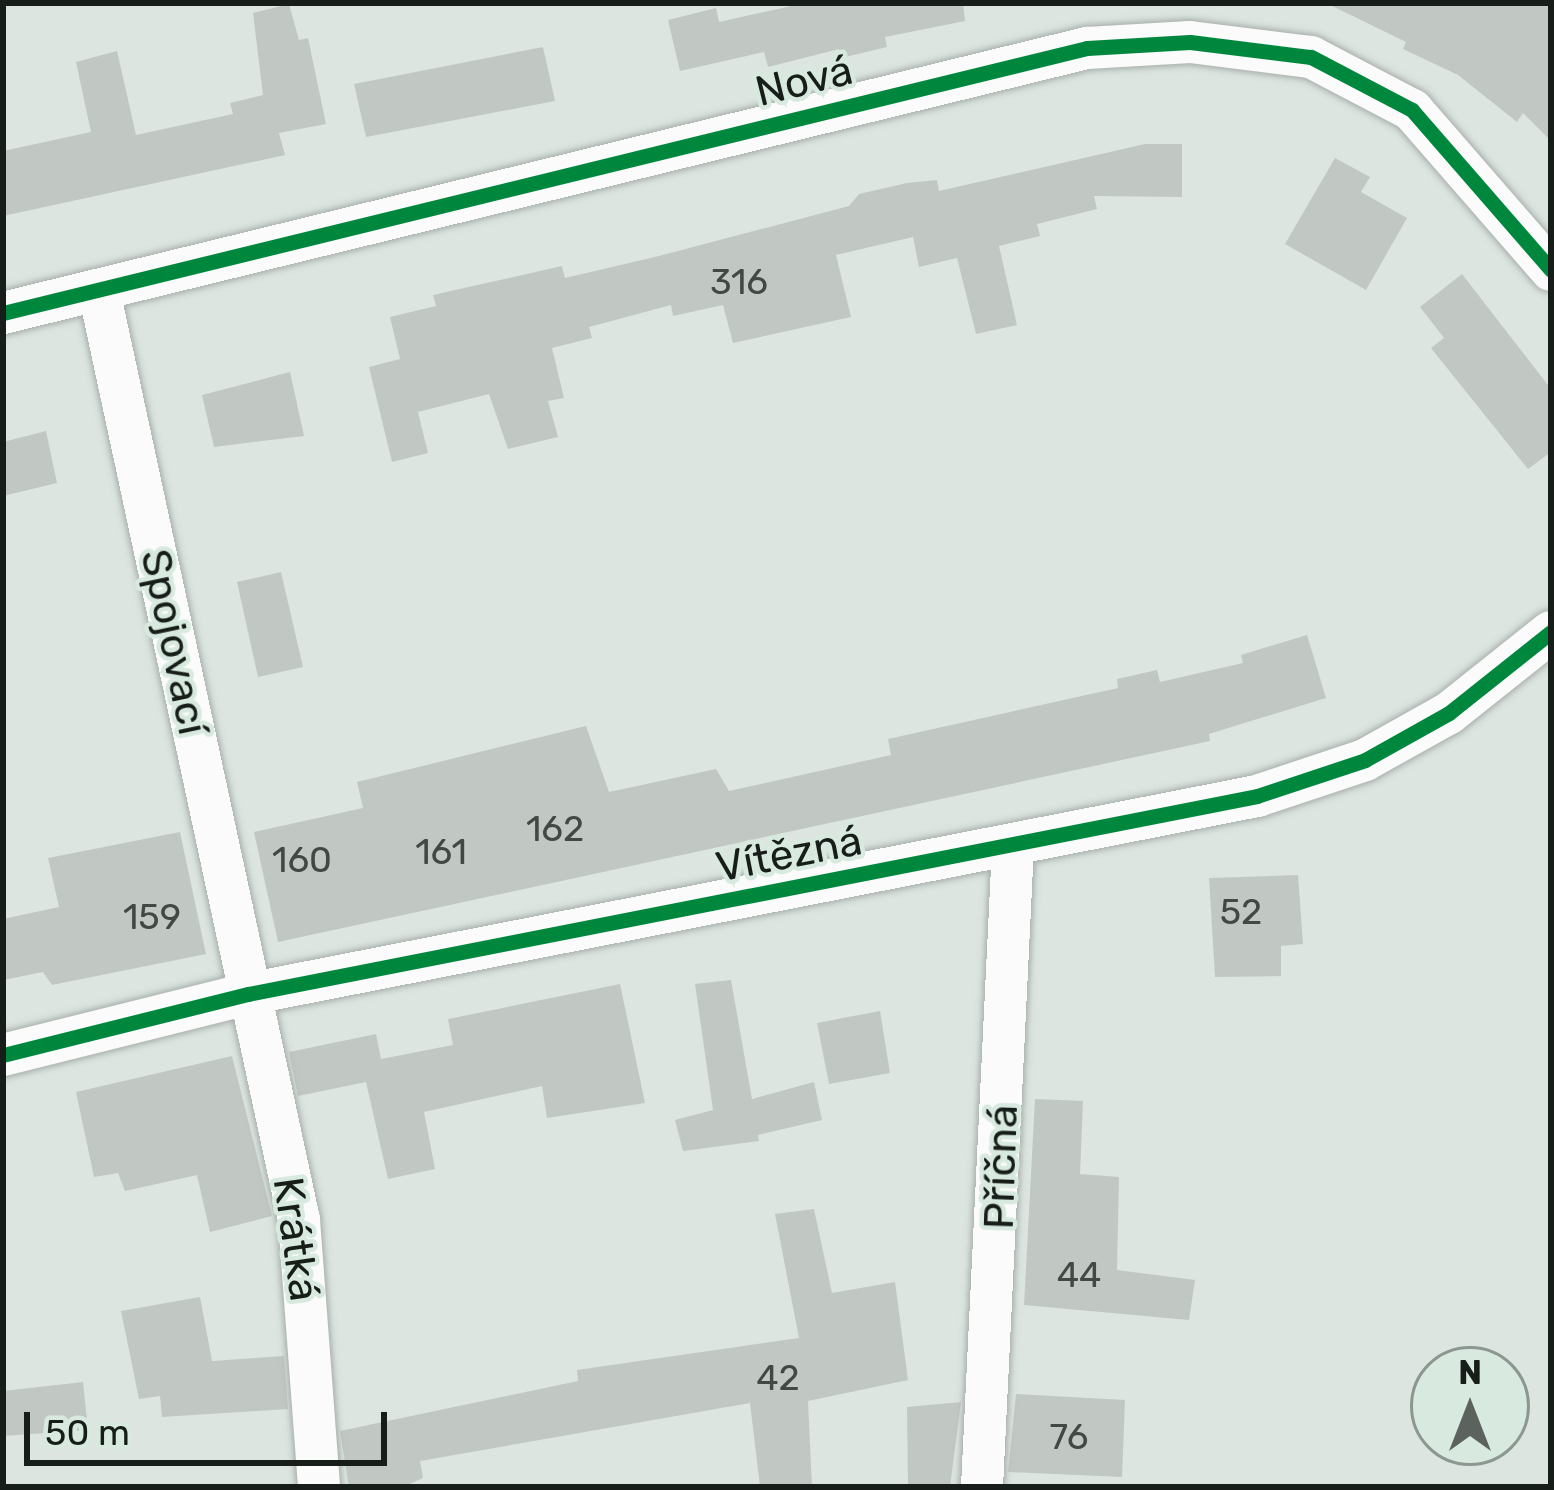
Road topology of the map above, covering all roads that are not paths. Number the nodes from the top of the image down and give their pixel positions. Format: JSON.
{"nodes":[{"id":1,"x":1551,"y":269,"type":"edge"},
{"id":2,"x":100,"y":290,"type":"junction"},
{"id":3,"x":3,"y":313,"type":"edge"},
{"id":4,"x":1551,"y":632,"type":"edge"},
{"id":5,"x":1013,"y":847,"type":"junction"},
{"id":6,"x":248,"y":994,"type":"junction"},
{"id":7,"x":3,"y":1054,"type":"edge"},
{"id":8,"x":319,"y":1487,"type":"edge"},
{"id":9,"x":982,"y":1487,"type":"edge"}],
"edges":[{"from":1,"to":2,"type":"street","name":"Nová"},
{"from":2,"to":3,"type":"street","name":"Nová"},
{"from":2,"to":6,"type":"street","name":"Spojovací"},
{"from":4,"to":5,"type":"street","name":"Vítězná"},
{"from":5,"to":6,"type":"street","name":"Vítězná"},
{"from":5,"to":9,"type":"street","name":"Příčná"},
{"from":6,"to":7,"type":"street","name":"Vítězná"},
{"from":6,"to":8,"type":"street","name":"Krátká"}]}
